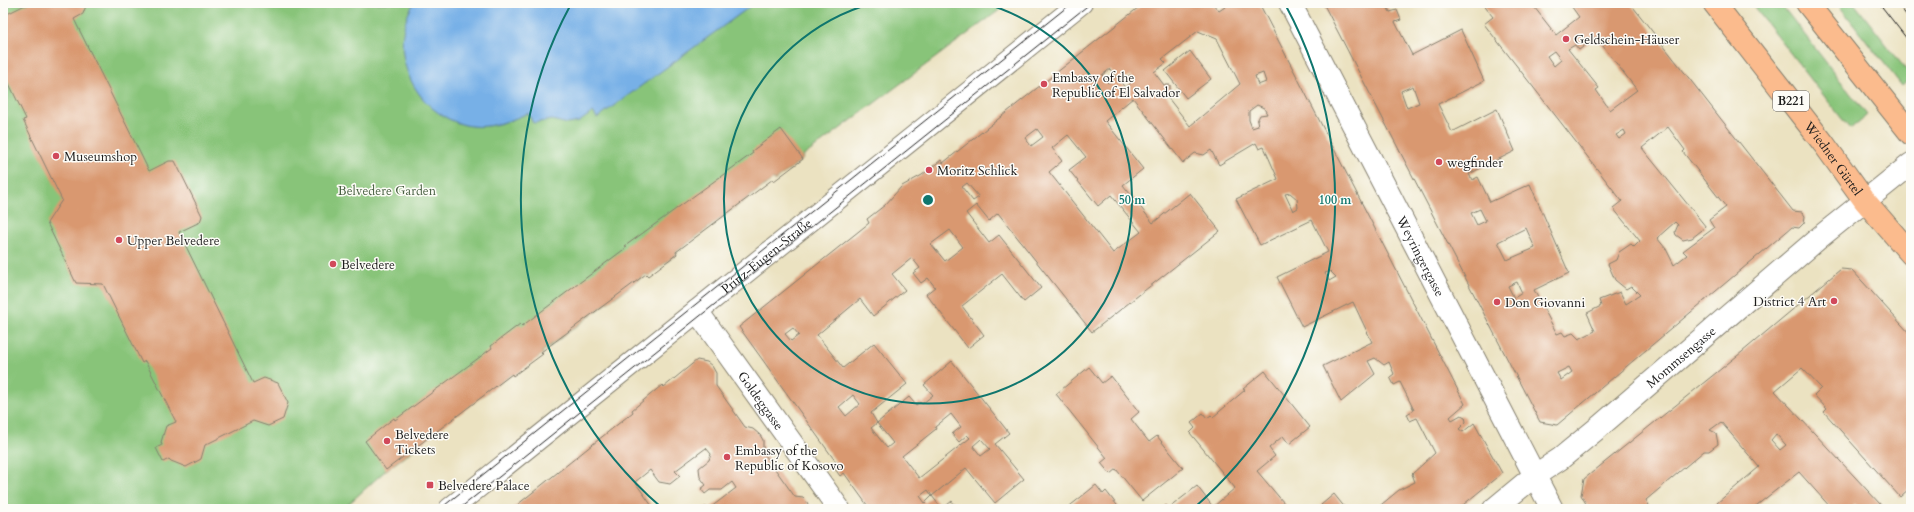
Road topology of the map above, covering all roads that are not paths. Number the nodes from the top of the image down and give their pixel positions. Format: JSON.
{"nodes":[{"id":1,"x":1081,"y":3,"type":"edge"},
{"id":2,"x":1290,"y":3,"type":"edge"},
{"id":3,"x":1714,"y":3,"type":"edge"},
{"id":4,"x":1807,"y":3,"type":"edge"},
{"id":5,"x":1911,"y":134,"type":"edge"},
{"id":6,"x":1911,"y":164,"type":"edge"},
{"id":7,"x":1865,"y":201,"type":"junction"},
{"id":8,"x":1911,"y":254,"type":"edge"},
{"id":9,"x":697,"y":311,"type":"junction"},
{"id":10,"x":1534,"y":476,"type":"junction"},
{"id":11,"x":450,"y":509,"type":"edge"},
{"id":12,"x":839,"y":509,"type":"edge"},
{"id":13,"x":1494,"y":509,"type":"edge"},
{"id":14,"x":1552,"y":509,"type":"edge"}],
"edges":[{"from":1,"to":9,"type":"street","name":"Prinz-Eugen-Straße"},
{"from":2,"to":10,"type":"street","name":"Weyringergasse"},
{"from":3,"to":7,"type":"main road","name":"Wiedner Gürtel","number":"B221"},
{"from":4,"to":5,"type":"main road"},
{"from":6,"to":7,"type":"street","name":"Mommsengasse"},
{"from":7,"to":8,"type":"main road","name":"Wiedner Gürtel","number":"B221"},
{"from":7,"to":10,"type":"street","name":"Mommsengasse"},
{"from":9,"to":11,"type":"street","name":"Prinz-Eugen-Straße"},
{"from":9,"to":12,"type":"street","name":"Goldeggasse"},
{"from":10,"to":13,"type":"street","name":"Mommsengasse"},
{"from":10,"to":14,"type":"street","name":"Weyringergasse"}]}
